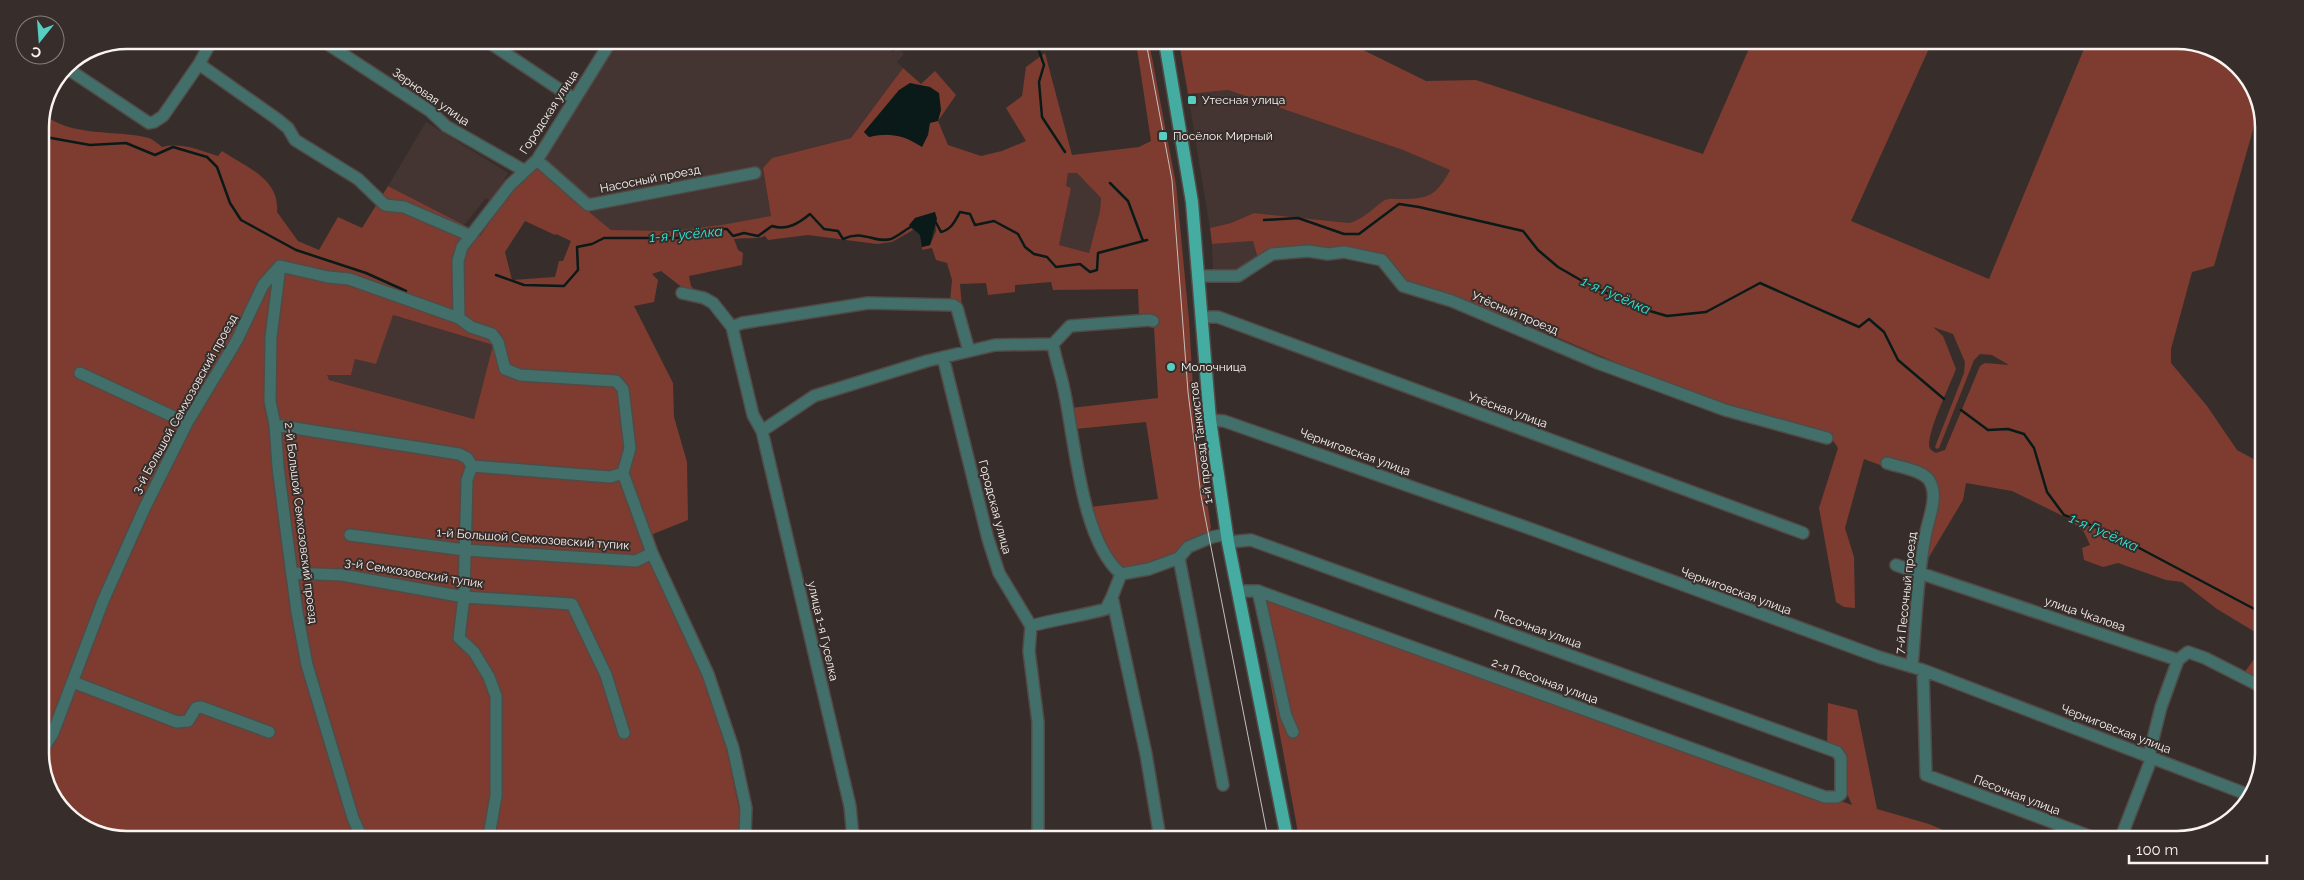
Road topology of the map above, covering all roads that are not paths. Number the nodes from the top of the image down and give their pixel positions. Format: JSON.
{"nodes":[{"id":1,"x":207,"y":49,"type":"edge"},
{"id":2,"x":335,"y":49,"type":"edge"},
{"id":3,"x":499,"y":49,"type":"edge"},
{"id":4,"x":606,"y":49,"type":"edge"},
{"id":5,"x":1166,"y":49,"type":"edge"},
{"id":6,"x":199,"y":64,"type":"junction"},
{"id":7,"x":72,"y":72,"type":"edge"},
{"id":8,"x":574,"y":99,"type":"junction"},
{"id":9,"x":537,"y":160,"type":"junction"},
{"id":10,"x":525,"y":171,"type":"junction"},
{"id":11,"x":755,"y":173,"type":"dead end"},
{"id":12,"x":470,"y":236,"type":"junction"},
{"id":13,"x":280,"y":266,"type":"junction"},
{"id":14,"x":1200,"y":276,"type":"junction"},
{"id":15,"x":682,"y":293,"type":"dead end"},
{"id":16,"x":1202,"y":317,"type":"junction"},
{"id":17,"x":459,"y":318,"type":"junction"},
{"id":18,"x":1153,"y":321,"type":"dead end"},
{"id":19,"x":732,"y":327,"type":"junction"},
{"id":20,"x":1052,"y":344,"type":"junction"},
{"id":21,"x":969,"y":351,"type":"junction"},
{"id":22,"x":943,"y":357,"type":"junction"},
{"id":23,"x":80,"y":373,"type":"dead end"},
{"id":24,"x":1210,"y":420,"type":"junction"},
{"id":25,"x":187,"y":423,"type":"junction"},
{"id":26,"x":275,"y":425,"type":"junction"},
{"id":27,"x":762,"y":431,"type":"junction"},
{"id":28,"x":1827,"y":438,"type":"dead end"},
{"id":29,"x":1887,"y":463,"type":"dead end"},
{"id":30,"x":472,"y":466,"type":"junction"},
{"id":31,"x":623,"y":473,"type":"junction"},
{"id":32,"x":1803,"y":534,"type":"dead end"},
{"id":33,"x":350,"y":535,"type":"dead end"},
{"id":34,"x":1227,"y":538,"type":"junction"},
{"id":35,"x":465,"y":550,"type":"junction"},
{"id":36,"x":652,"y":553,"type":"junction"},
{"id":37,"x":1179,"y":558,"type":"junction"},
{"id":38,"x":1896,"y":565,"type":"dead end"},
{"id":39,"x":1920,"y":572,"type":"junction"},
{"id":40,"x":292,"y":573,"type":"junction"},
{"id":41,"x":1121,"y":574,"type":"junction"},
{"id":42,"x":1238,"y":591,"type":"junction"},
{"id":43,"x":1258,"y":591,"type":"junction"},
{"id":44,"x":464,"y":597,"type":"junction"},
{"id":45,"x":1112,"y":597,"type":"junction"},
{"id":46,"x":1031,"y":626,"type":"junction"},
{"id":47,"x":2178,"y":660,"type":"junction"},
{"id":48,"x":1912,"y":666,"type":"junction"},
{"id":49,"x":1923,"y":670,"type":"junction"},
{"id":50,"x":73,"y":682,"type":"junction"},
{"id":51,"x":2255,"y":683,"type":"edge"},
{"id":52,"x":269,"y":732,"type":"dead end"},
{"id":53,"x":1293,"y":732,"type":"dead end"},
{"id":54,"x":624,"y":733,"type":"dead end"},
{"id":55,"x":49,"y":739,"type":"edge"},
{"id":56,"x":2151,"y":756,"type":"junction"},
{"id":57,"x":1223,"y":785,"type":"dead end"},
{"id":58,"x":2244,"y":793,"type":"edge"},
{"id":59,"x":1841,"y":794,"type":"joint"},
{"id":60,"x":359,"y":831,"type":"edge"},
{"id":61,"x":491,"y":831,"type":"edge"},
{"id":62,"x":745,"y":831,"type":"edge"},
{"id":63,"x":852,"y":831,"type":"edge"},
{"id":64,"x":1038,"y":831,"type":"edge"},
{"id":65,"x":1159,"y":831,"type":"edge"},
{"id":66,"x":1286,"y":831,"type":"edge"},
{"id":67,"x":2076,"y":831,"type":"edge"},
{"id":68,"x":2123,"y":831,"type":"edge"}],
"edges":[{"from":1,"to":6,"type":"street"},
{"from":2,"to":10,"type":"street","name":"Зерновая улица"},
{"from":3,"to":8,"type":"street"},
{"from":4,"to":8,"type":"street","name":"Городская улица"},
{"from":5,"to":14,"type":"main road","name":"1-й проезд Танкистов"},
{"from":6,"to":7,"type":"street"},
{"from":6,"to":12,"type":"street"},
{"from":8,"to":9,"type":"street","name":"Городская улица"},
{"from":9,"to":10,"type":"street","name":"Городская улица"},
{"from":9,"to":11,"type":"street","name":"Насосный проезд"},
{"from":10,"to":12,"type":"street","name":"Городская улица"},
{"from":12,"to":17,"type":"street","name":"Городская улица"},
{"from":13,"to":17,"type":"street"},
{"from":13,"to":25,"type":"street","name":"3-й Большой Семхозовский проезд"},
{"from":13,"to":26,"type":"street","name":"2-й Большой Семхозовский проезд"},
{"from":14,"to":16,"type":"main road","name":"1-й проезд Танкистов"},
{"from":14,"to":28,"type":"street","name":"Утёсный проезд"},
{"from":15,"to":19,"type":"street","name":"улица 1-я Гуселка"},
{"from":16,"to":24,"type":"main road","name":"1-й проезд Танкистов"},
{"from":16,"to":32,"type":"street","name":"Утёсная улица"},
{"from":17,"to":31,"type":"street"},
{"from":18,"to":20,"type":"street"},
{"from":19,"to":21,"type":"street"},
{"from":19,"to":27,"type":"street","name":"улица 1-я Гуселка"},
{"from":20,"to":21,"type":"street"},
{"from":20,"to":41,"type":"street"},
{"from":21,"to":22,"type":"street"},
{"from":22,"to":27,"type":"street"},
{"from":22,"to":46,"type":"street","name":"Городская улица"},
{"from":23,"to":25,"type":"street"},
{"from":24,"to":34,"type":"main road","name":"1-й проезд Танкистов"},
{"from":24,"to":48,"type":"street","name":"Черниговская улица"},
{"from":25,"to":50,"type":"street","name":"3-й Большой Семхозовский проезд"},
{"from":26,"to":30,"type":"street"},
{"from":26,"to":40,"type":"street","name":"2-й Большой Семхозовский проезд"},
{"from":27,"to":63,"type":"street","name":"улица 1-я Гуселка"},
{"from":29,"to":39,"type":"street","name":"7-й Песочный проезд"},
{"from":30,"to":31,"type":"street"},
{"from":30,"to":35,"type":"street"},
{"from":31,"to":36,"type":"street"},
{"from":33,"to":35,"type":"street","name":"1-й Большой Семхозовский тупик"},
{"from":34,"to":37,"type":"street","name":"Песочная улица"},
{"from":34,"to":42,"type":"main road","name":"1-й проезд Танкистов"},
{"from":34,"to":59,"type":"street","name":"Песочная улица"},
{"from":35,"to":36,"type":"street","name":"1-й Большой Семхозовский тупик"},
{"from":35,"to":44,"type":"street"},
{"from":36,"to":62,"type":"street"},
{"from":37,"to":41,"type":"street"},
{"from":37,"to":57,"type":"street"},
{"from":38,"to":39,"type":"street","name":"улица Чкалова"},
{"from":39,"to":47,"type":"street","name":"улица Чкалова"},
{"from":39,"to":48,"type":"street","name":"7-й Песочный проезд"},
{"from":40,"to":44,"type":"street","name":"3-й Семхозовский тупик"},
{"from":40,"to":60,"type":"street","name":"2-й Большой Семхозовский проезд"},
{"from":41,"to":45,"type":"street"},
{"from":42,"to":43,"type":"street","name":"2-я Песочная улица"},
{"from":42,"to":66,"type":"main road","name":"1-й проезд Танкистов"},
{"from":43,"to":53,"type":"street"},
{"from":43,"to":59,"type":"street","name":"2-я Песочная улица"},
{"from":44,"to":54,"type":"street","name":"3-й Семхозовский тупик"},
{"from":44,"to":61,"type":"street"},
{"from":45,"to":46,"type":"street"},
{"from":45,"to":65,"type":"street"},
{"from":46,"to":64,"type":"street"},
{"from":47,"to":51,"type":"street","name":"улица Чкалова"},
{"from":47,"to":56,"type":"street"},
{"from":48,"to":49,"type":"street","name":"Черниговская улица"},
{"from":49,"to":56,"type":"street","name":"Черниговская улица"},
{"from":49,"to":67,"type":"street","name":"Песочная улица"},
{"from":50,"to":52,"type":"street"},
{"from":50,"to":55,"type":"street","name":"3-й Большой Семхозовский проезд"},
{"from":56,"to":58,"type":"street","name":"Черниговская улица"},
{"from":56,"to":68,"type":"street"}]}
